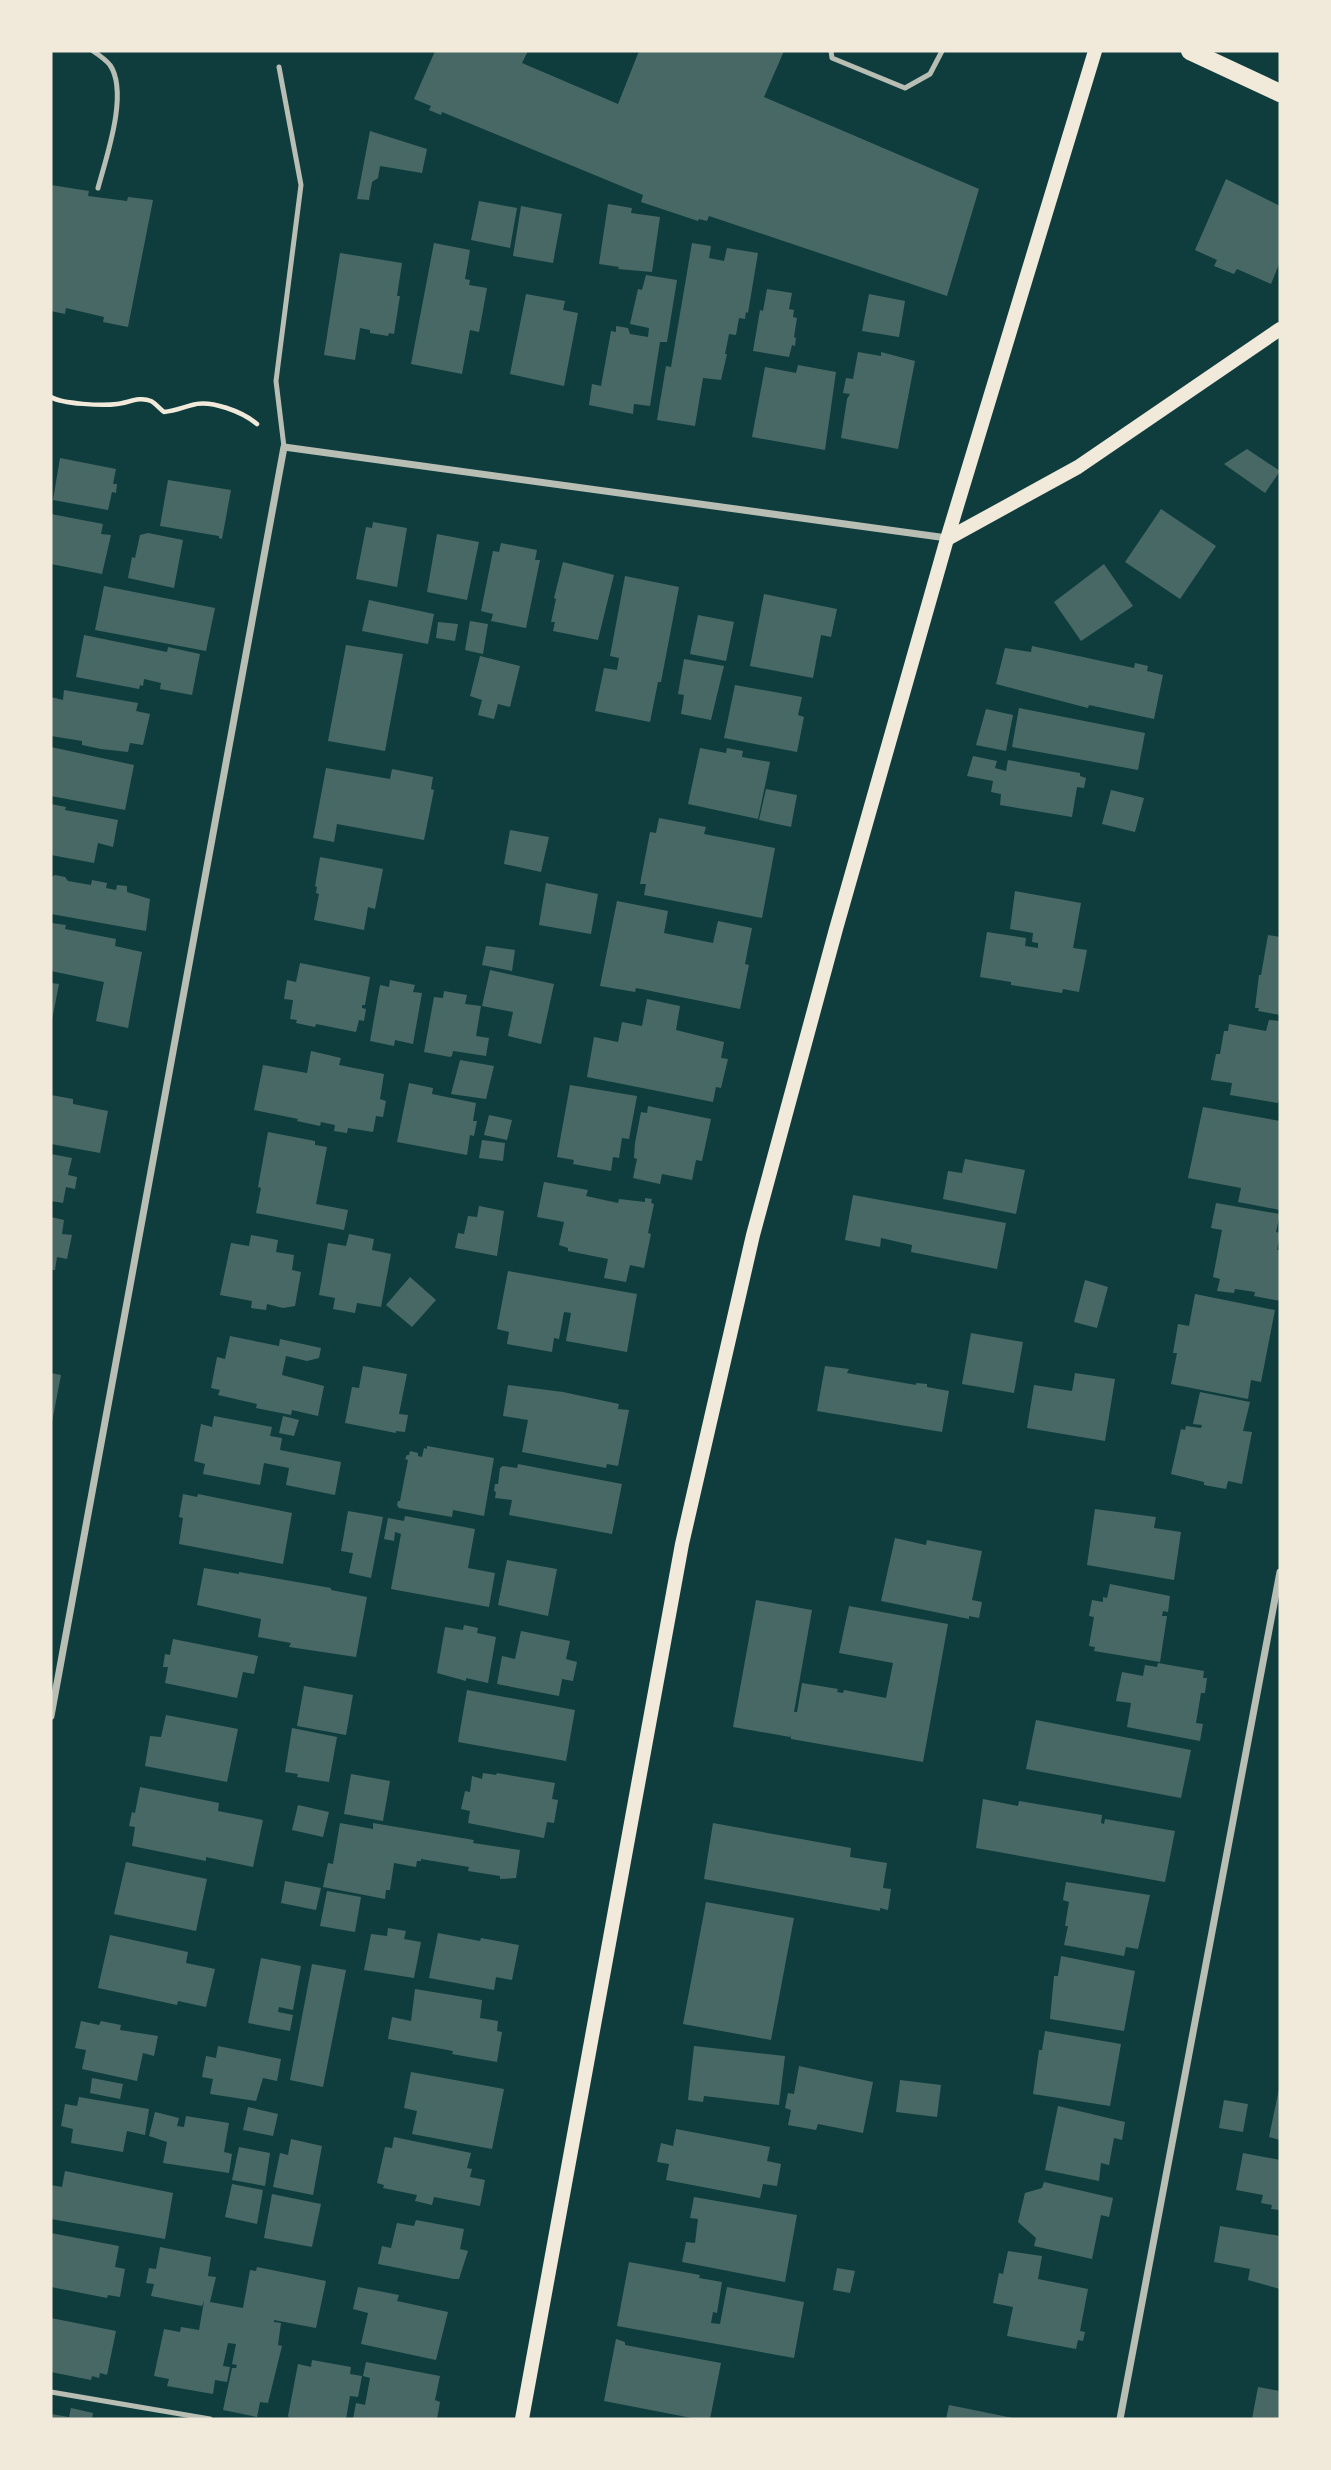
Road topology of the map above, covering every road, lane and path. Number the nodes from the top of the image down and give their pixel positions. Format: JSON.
{"nodes":[{"id":1,"x":93,"y":51,"type":"edge"},
{"id":2,"x":831,"y":51,"type":"edge"},
{"id":3,"x":942,"y":51,"type":"edge"},
{"id":4,"x":1095,"y":51,"type":"edge"},
{"id":5,"x":1194,"y":52,"type":"edge"},
{"id":6,"x":279,"y":66,"type":"dead end"},
{"id":7,"x":1280,"y":93,"type":"edge"},
{"id":8,"x":99,"y":188,"type":"dead end"},
{"id":9,"x":1280,"y":329,"type":"edge"},
{"id":10,"x":51,"y":397,"type":"edge"},
{"id":11,"x":284,"y":447,"type":"junction"},
{"id":12,"x":947,"y":539,"type":"junction"},
{"id":13,"x":1280,"y":1572,"type":"edge"},
{"id":14,"x":51,"y":1716,"type":"edge"},
{"id":15,"x":51,"y":2392,"type":"edge"},
{"id":16,"x":210,"y":2419,"type":"edge"},
{"id":17,"x":522,"y":2419,"type":"edge"},
{"id":18,"x":1120,"y":2419,"type":"edge"}],
"edges":[{"from":1,"to":8,"type":"lane"},
{"from":2,"to":3,"type":"lane"},
{"from":4,"to":12,"type":"main road"},
{"from":5,"to":7,"type":"main road"},
{"from":6,"to":11,"type":"lane"},
{"from":9,"to":12,"type":"main road"},
{"from":10,"to":11,"type":"path"},
{"from":11,"to":12,"type":"street"},
{"from":11,"to":14,"type":"street"},
{"from":12,"to":17,"type":"main road"},
{"from":13,"to":18,"type":"street"},
{"from":15,"to":16,"type":"lane"}]}
